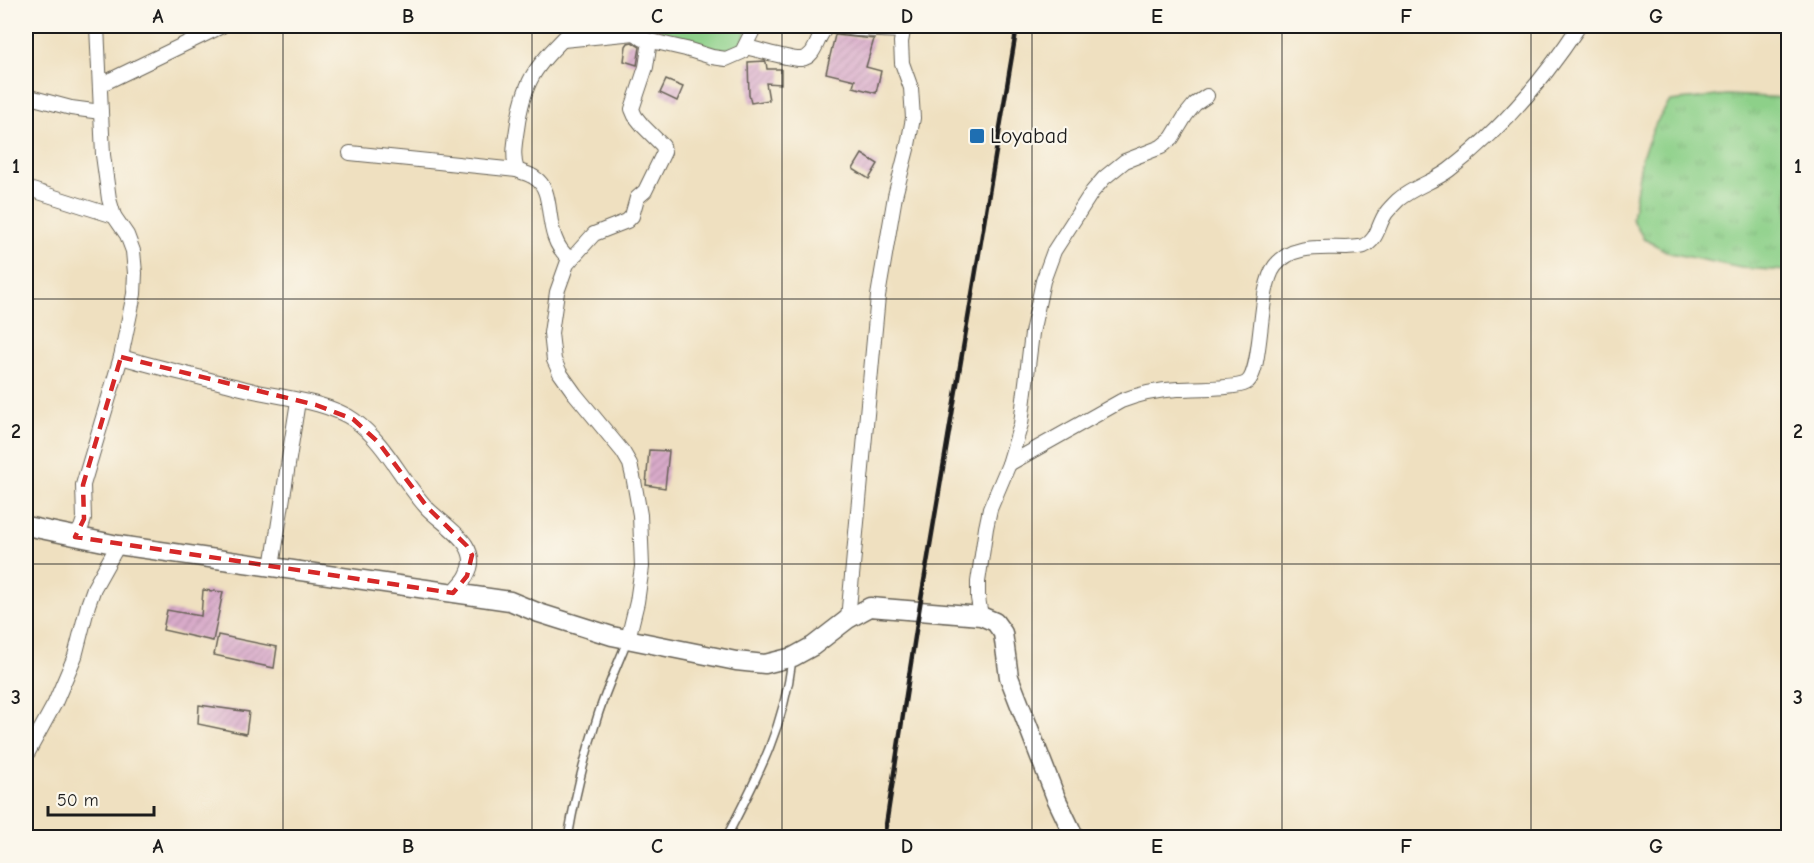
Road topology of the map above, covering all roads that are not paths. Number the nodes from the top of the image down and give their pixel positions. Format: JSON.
{"nodes":[{"id":1,"x":97,"y":26,"type":"edge"},
{"id":2,"x":222,"y":26,"type":"edge"},
{"id":3,"x":575,"y":26,"type":"edge"},
{"id":4,"x":754,"y":26,"type":"edge"},
{"id":5,"x":833,"y":26,"type":"edge"},
{"id":6,"x":1579,"y":26,"type":"edge"},
{"id":7,"x":903,"y":28,"type":"edge"},
{"id":8,"x":632,"y":29,"type":"edge"},
{"id":9,"x":563,"y":40,"type":"junction"},
{"id":10,"x":650,"y":41,"type":"junction"},
{"id":11,"x":745,"y":47,"type":"junction"},
{"id":12,"x":100,"y":85,"type":"junction"},
{"id":13,"x":26,"y":96,"type":"edge"},
{"id":14,"x":1207,"y":96,"type":"dead end"},
{"id":15,"x":101,"y":112,"type":"junction"},
{"id":16,"x":350,"y":153,"type":"dead end"},
{"id":17,"x":517,"y":170,"type":"junction"},
{"id":18,"x":26,"y":188,"type":"edge"},
{"id":19,"x":114,"y":216,"type":"junction"},
{"id":20,"x":570,"y":259,"type":"junction"},
{"id":21,"x":121,"y":357,"type":"junction"},
{"id":22,"x":298,"y":401,"type":"junction"},
{"id":23,"x":1010,"y":464,"type":"junction"},
{"id":24,"x":26,"y":526,"type":"edge"},
{"id":25,"x":75,"y":537,"type":"junction"},
{"id":26,"x":118,"y":544,"type":"junction"},
{"id":27,"x":272,"y":567,"type":"junction"},
{"id":28,"x":453,"y":592,"type":"junction"},
{"id":29,"x":981,"y":616,"type":"junction"},
{"id":30,"x":848,"y":619,"type":"junction"},
{"id":31,"x":620,"y":638,"type":"junction"},
{"id":32,"x":793,"y":657,"type":"junction"},
{"id":33,"x":26,"y":756,"type":"edge"},
{"id":34,"x":568,"y":837,"type":"edge"},
{"id":35,"x":726,"y":837,"type":"edge"},
{"id":36,"x":1075,"y":837,"type":"edge"}],
"edges":[{"from":1,"to":12,"type":"street"},
{"from":2,"to":12,"type":"street"},
{"from":3,"to":9,"type":"street"},
{"from":4,"to":11,"type":"street"},
{"from":5,"to":7,"type":"street"},
{"from":5,"to":11,"type":"street"},
{"from":6,"to":23,"type":"street"},
{"from":7,"to":30,"type":"street"},
{"from":8,"to":9,"type":"street"},
{"from":8,"to":10,"type":"street"},
{"from":9,"to":17,"type":"street"},
{"from":10,"to":11,"type":"street"},
{"from":10,"to":20,"type":"street"},
{"from":12,"to":15,"type":"street"},
{"from":13,"to":15,"type":"street"},
{"from":14,"to":23,"type":"street"},
{"from":15,"to":19,"type":"street"},
{"from":16,"to":17,"type":"street"},
{"from":17,"to":20,"type":"street"},
{"from":18,"to":19,"type":"street"},
{"from":19,"to":21,"type":"street"},
{"from":20,"to":31,"type":"street"},
{"from":21,"to":22,"type":"street"},
{"from":21,"to":25,"type":"street"},
{"from":22,"to":27,"type":"street"},
{"from":22,"to":28,"type":"street"},
{"from":23,"to":29,"type":"street"},
{"from":24,"to":25,"type":"street"},
{"from":25,"to":26,"type":"street"},
{"from":26,"to":27,"type":"street"},
{"from":26,"to":33,"type":"street"},
{"from":27,"to":28,"type":"street"},
{"from":28,"to":31,"type":"street"},
{"from":29,"to":30,"type":"street"},
{"from":29,"to":36,"type":"street"},
{"from":30,"to":32,"type":"street"},
{"from":31,"to":32,"type":"street"},
{"from":31,"to":34,"type":"lane"},
{"from":32,"to":35,"type":"lane"}]}
